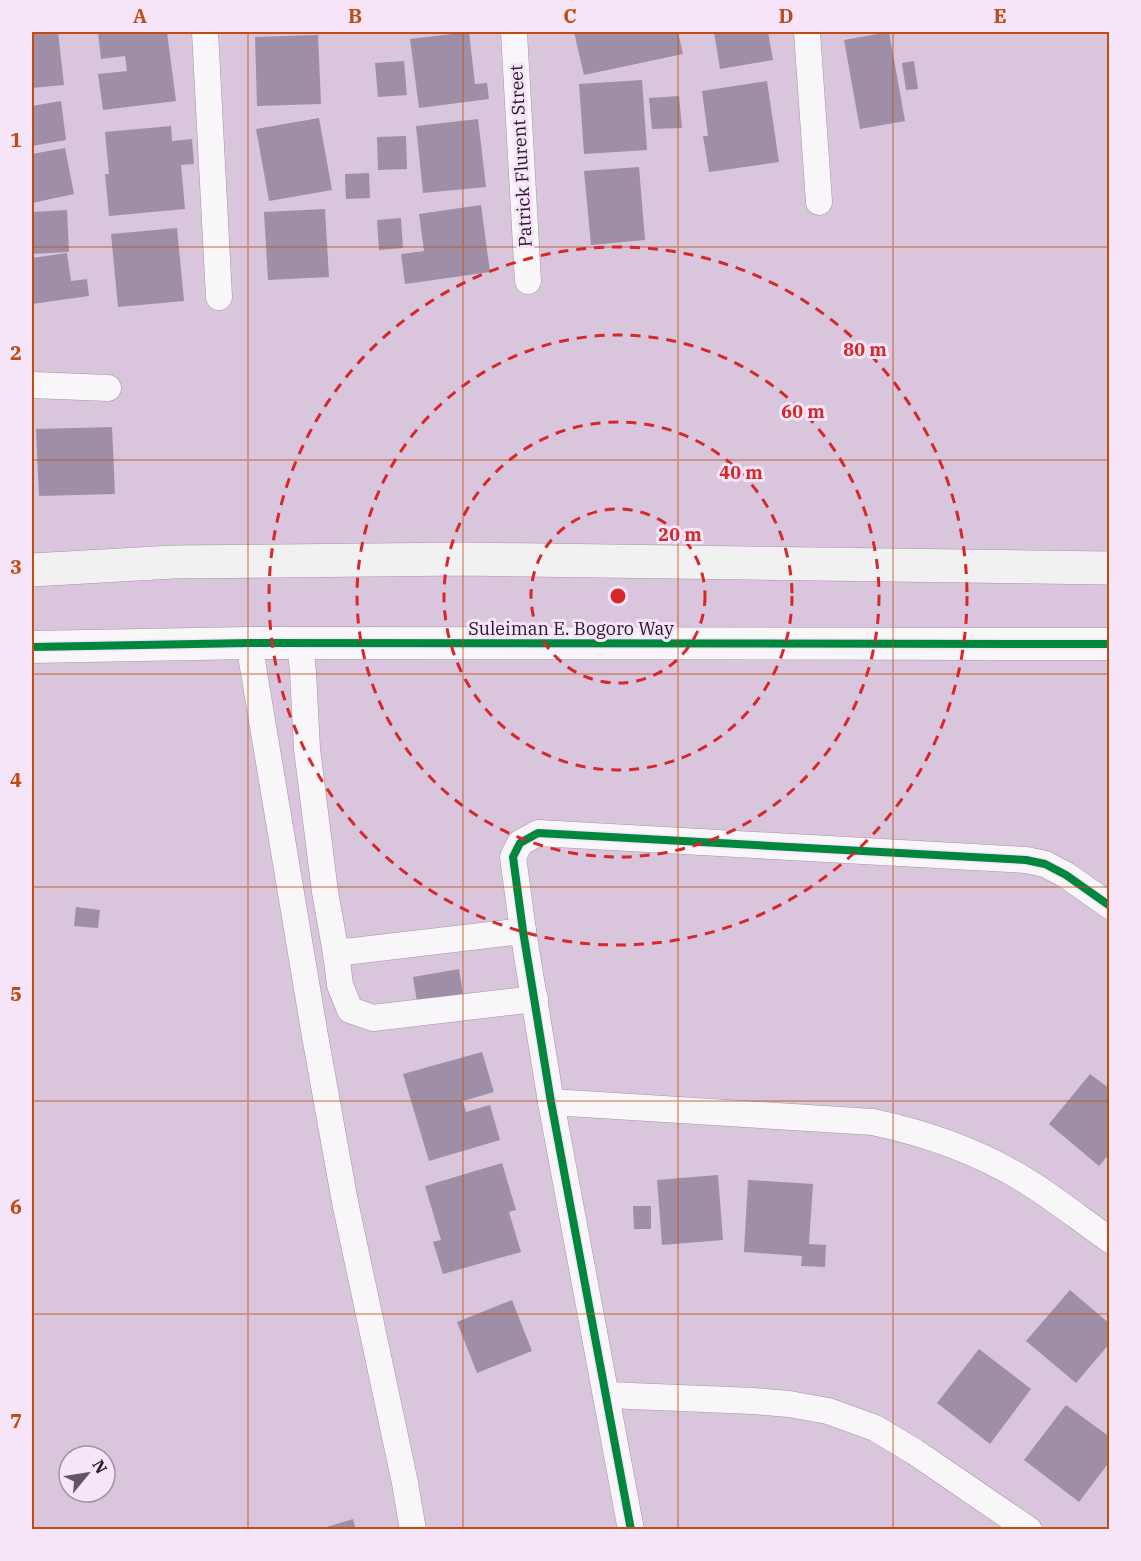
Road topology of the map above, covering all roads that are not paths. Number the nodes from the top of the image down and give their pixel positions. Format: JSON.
{"nodes":[{"id":1,"x":205,"y":32,"type":"edge"},
{"id":2,"x":514,"y":32,"type":"edge"},
{"id":3,"x":807,"y":32,"type":"edge"},
{"id":4,"x":819,"y":202,"type":"dead end"},
{"id":5,"x":528,"y":281,"type":"dead end"},
{"id":6,"x":219,"y":297,"type":"dead end"},
{"id":7,"x":32,"y":385,"type":"edge"},
{"id":8,"x":108,"y":388,"type":"dead end"},
{"id":9,"x":1110,"y":568,"type":"edge"},
{"id":10,"x":32,"y":570,"type":"edge"},
{"id":11,"x":249,"y":643,"type":"junction"},
{"id":12,"x":300,"y":644,"type":"junction"},
{"id":13,"x":1110,"y":644,"type":"edge"},
{"id":14,"x":32,"y":647,"type":"edge"},
{"id":15,"x":1110,"y":906,"type":"edge"},
{"id":16,"x":523,"y":931,"type":"junction"},
{"id":17,"x":336,"y":953,"type":"junction"},
{"id":18,"x":535,"y":999,"type":"junction"},
{"id":19,"x":551,"y":1102,"type":"junction"},
{"id":20,"x":1110,"y":1240,"type":"edge"},
{"id":21,"x":607,"y":1395,"type":"junction"},
{"id":22,"x":412,"y":1530,"type":"edge"},
{"id":23,"x":631,"y":1530,"type":"edge"},
{"id":24,"x":1029,"y":1530,"type":"edge"}],
"edges":[{"from":1,"to":6,"type":"street"},
{"from":2,"to":5,"type":"street","name":"Patrick Flurent Street"},
{"from":3,"to":4,"type":"street"},
{"from":7,"to":8,"type":"street"},
{"from":9,"to":10,"type":"main road"},
{"from":11,"to":12,"type":"street","name":"Suleiman E. Bogoro Way"},
{"from":11,"to":14,"type":"street","name":"Suleiman E. Bogoro Way"},
{"from":11,"to":22,"type":"street"},
{"from":12,"to":13,"type":"street","name":"Suleiman E. Bogoro Way"},
{"from":12,"to":17,"type":"street"},
{"from":15,"to":16,"type":"street"},
{"from":16,"to":17,"type":"street"},
{"from":16,"to":18,"type":"street"},
{"from":17,"to":18,"type":"street"},
{"from":18,"to":19,"type":"street"},
{"from":19,"to":20,"type":"street"},
{"from":19,"to":21,"type":"street"},
{"from":21,"to":23,"type":"street"},
{"from":21,"to":24,"type":"street"}]}
